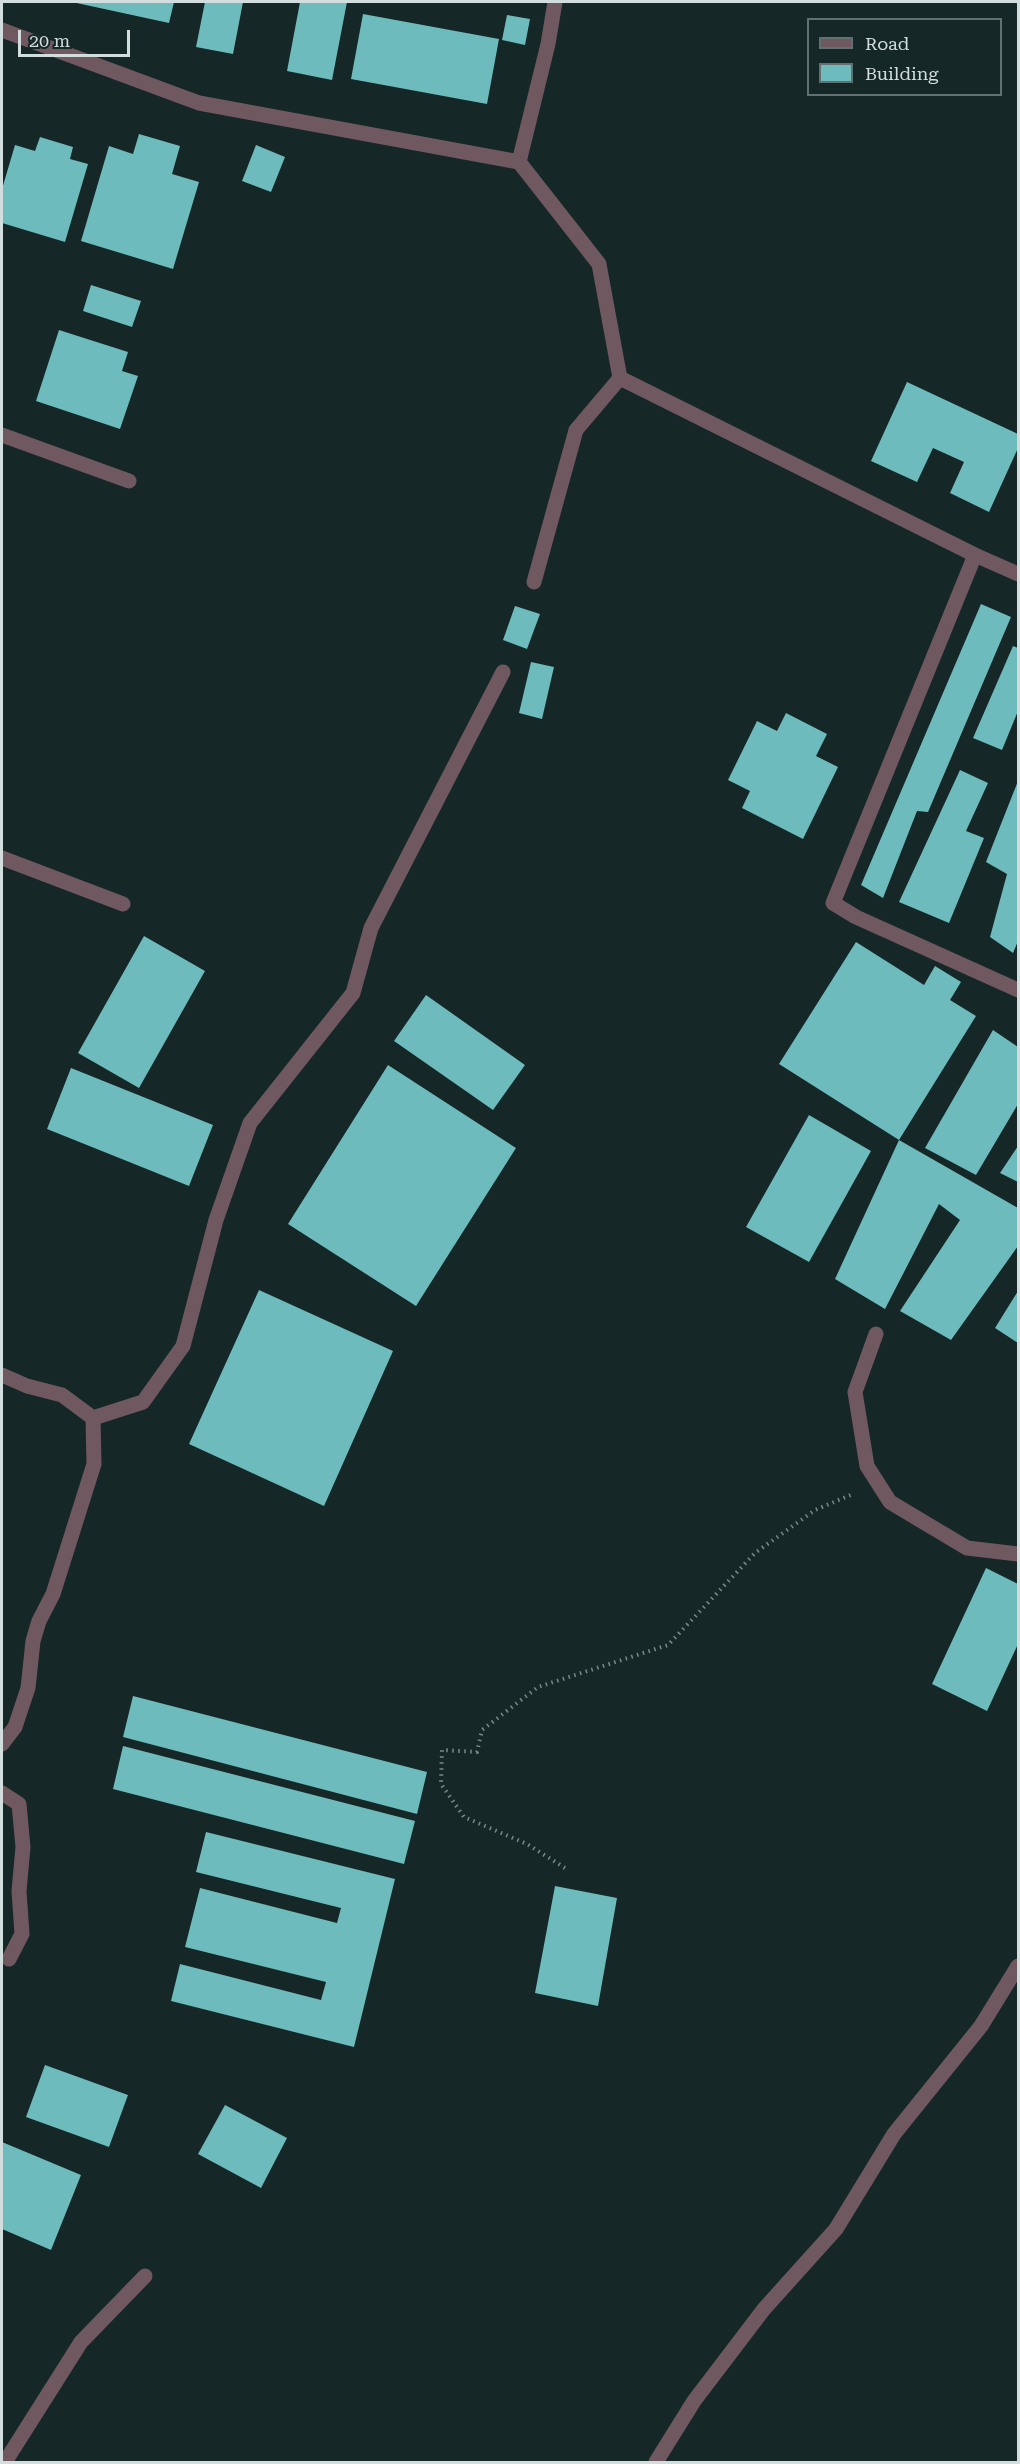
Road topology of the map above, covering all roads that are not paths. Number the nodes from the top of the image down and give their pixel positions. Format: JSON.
{"nodes":[{"id":1,"x":555,"y":2,"type":"edge"},
{"id":2,"x":2,"y":30,"type":"edge"},
{"id":3,"x":519,"y":162,"type":"junction"},
{"id":4,"x":620,"y":378,"type":"junction"},
{"id":5,"x":2,"y":435,"type":"edge"},
{"id":6,"x":129,"y":481,"type":"dead end"},
{"id":7,"x":975,"y":555,"type":"junction"},
{"id":8,"x":1018,"y":574,"type":"edge"},
{"id":9,"x":534,"y":582,"type":"dead end"},
{"id":10,"x":503,"y":672,"type":"dead end"},
{"id":11,"x":2,"y":858,"type":"edge"},
{"id":12,"x":123,"y":904,"type":"dead end"},
{"id":13,"x":1018,"y":990,"type":"edge"},
{"id":14,"x":876,"y":1334,"type":"dead end"},
{"id":15,"x":2,"y":1375,"type":"edge"},
{"id":16,"x":93,"y":1418,"type":"junction"},
{"id":17,"x":1018,"y":1554,"type":"edge"},
{"id":18,"x":2,"y":1744,"type":"edge"},
{"id":19,"x":2,"y":1793,"type":"edge"},
{"id":20,"x":9,"y":1959,"type":"dead end"},
{"id":21,"x":1018,"y":1966,"type":"edge"},
{"id":22,"x":145,"y":2277,"type":"dead end"},
{"id":23,"x":5,"y":2463,"type":"edge"},
{"id":24,"x":656,"y":2463,"type":"edge"}],
"edges":[{"from":1,"to":3,"type":"street"},
{"from":2,"to":3,"type":"street"},
{"from":3,"to":4,"type":"street"},
{"from":4,"to":7,"type":"street"},
{"from":4,"to":9,"type":"street"},
{"from":5,"to":6,"type":"street"},
{"from":7,"to":8,"type":"street"},
{"from":7,"to":13,"type":"street"},
{"from":10,"to":16,"type":"street"},
{"from":11,"to":12,"type":"street"},
{"from":14,"to":17,"type":"street"},
{"from":15,"to":16,"type":"street"},
{"from":16,"to":18,"type":"street"},
{"from":19,"to":20,"type":"street"},
{"from":21,"to":24,"type":"street"},
{"from":22,"to":23,"type":"street"}]}
